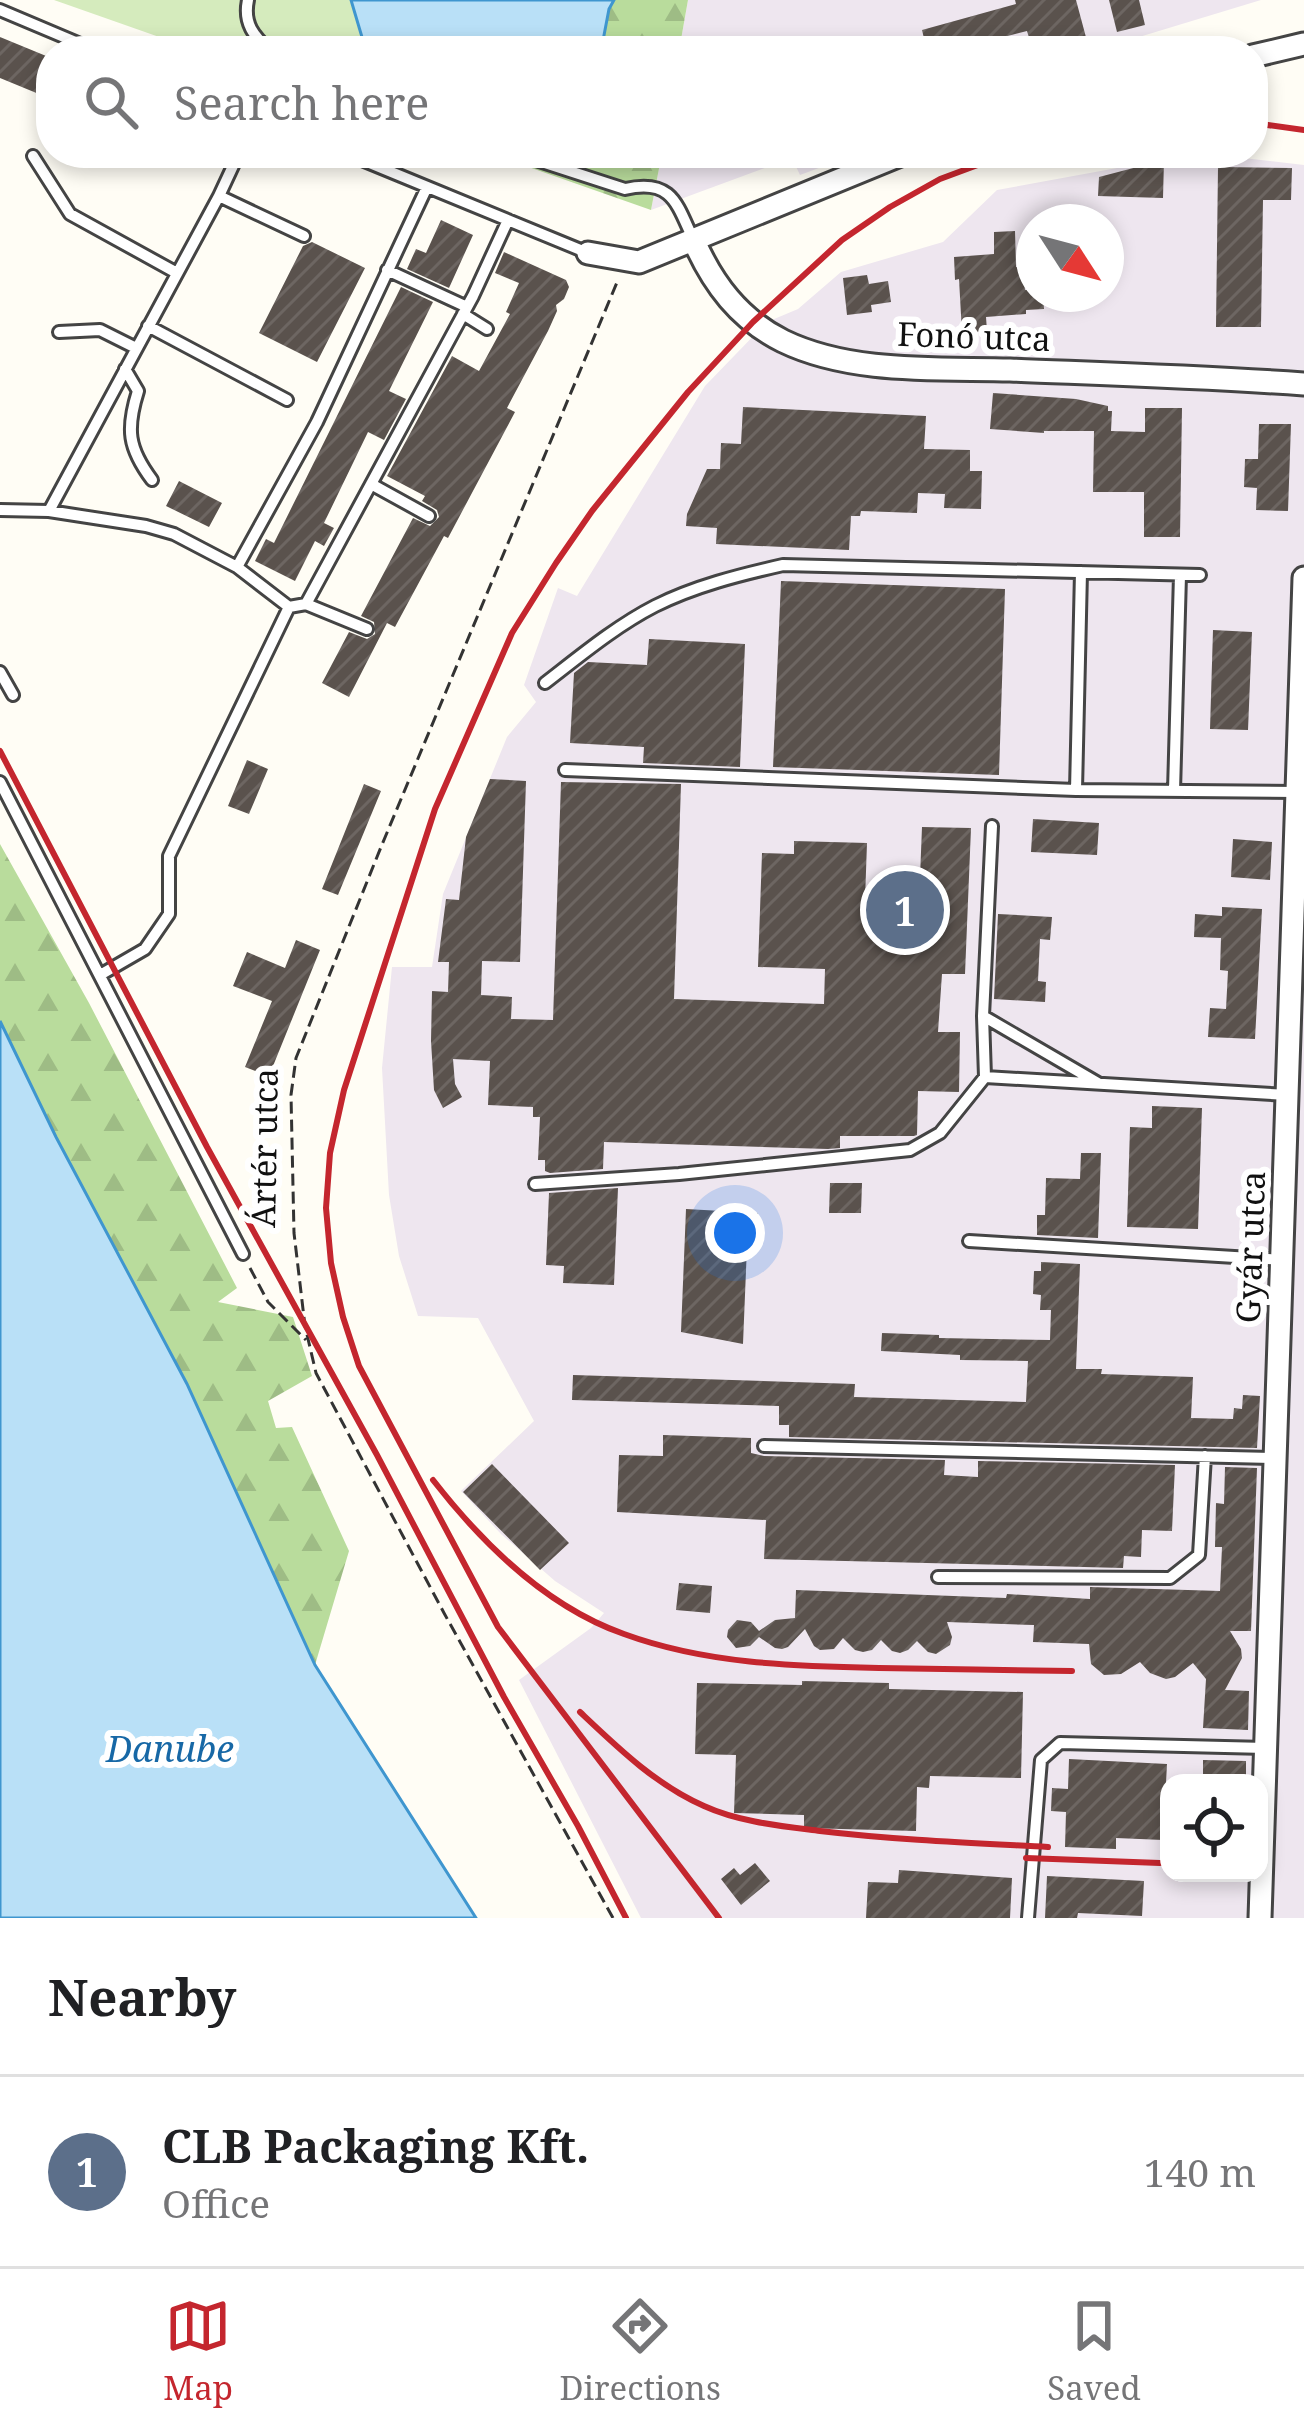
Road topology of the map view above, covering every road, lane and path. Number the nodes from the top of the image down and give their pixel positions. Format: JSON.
{"nodes":[{"id":1,"x":248,"y":0,"type":"edge"},
{"id":2,"x":0,"y":10,"type":"edge"},
{"id":3,"x":62,"y":36,"type":"edge"},
{"id":4,"x":253,"y":36,"type":"edge"},
{"id":5,"x":1304,"y":44,"type":"edge"},
{"id":6,"x":1268,"y":52,"type":"edge"},
{"id":7,"x":33,"y":156,"type":"dead end"},
{"id":8,"x":36,"y":161,"type":"edge"},
{"id":9,"x":41,"y":168,"type":"edge"},
{"id":10,"x":232,"y":168,"type":"edge"},
{"id":11,"x":381,"y":168,"type":"edge"},
{"id":12,"x":560,"y":168,"type":"edge"},
{"id":13,"x":869,"y":168,"type":"edge"},
{"id":14,"x":427,"y":187,"type":"junction"},
{"id":15,"x":219,"y":196,"type":"junction"},
{"id":16,"x":508,"y":220,"type":"junction"},
{"id":17,"x":304,"y":236,"type":"dead end"},
{"id":18,"x":694,"y":241,"type":"junction"},
{"id":19,"x":588,"y":253,"type":"joint"},
{"id":20,"x":626,"y":262,"type":"junction"},
{"id":21,"x":387,"y":270,"type":"junction"},
{"id":22,"x":177,"y":272,"type":"junction"},
{"id":23,"x":465,"y":310,"type":"junction"},
{"id":24,"x":148,"y":326,"type":"junction"},
{"id":25,"x":487,"y":329,"type":"dead end"},
{"id":26,"x":59,"y":332,"type":"dead end"},
{"id":27,"x":136,"y":348,"type":"junction"},
{"id":28,"x":125,"y":369,"type":"junction"},
{"id":29,"x":1304,"y":383,"type":"edge"},
{"id":30,"x":287,"y":400,"type":"dead end"},
{"id":31,"x":152,"y":480,"type":"dead end"},
{"id":32,"x":371,"y":484,"type":"junction"},
{"id":33,"x":0,"y":510,"type":"edge"},
{"id":34,"x":49,"y":511,"type":"junction"},
{"id":35,"x":429,"y":516,"type":"dead end"},
{"id":36,"x":237,"y":567,"type":"junction"},
{"id":37,"x":1081,"y":572,"type":"junction"},
{"id":38,"x":1180,"y":574,"type":"junction"},
{"id":39,"x":1200,"y":575,"type":"dead end"},
{"id":40,"x":1304,"y":578,"type":"edge"},
{"id":41,"x":306,"y":604,"type":"junction"},
{"id":42,"x":289,"y":607,"type":"junction"},
{"id":43,"x":367,"y":629,"type":"dead end"},
{"id":44,"x":0,"y":672,"type":"edge"},
{"id":45,"x":545,"y":683,"type":"dead end"},
{"id":46,"x":13,"y":695,"type":"dead end"},
{"id":47,"x":565,"y":770,"type":"dead end"},
{"id":48,"x":0,"y":782,"type":"edge"},
{"id":49,"x":1076,"y":790,"type":"junction"},
{"id":50,"x":1174,"y":790,"type":"junction"},
{"id":51,"x":1297,"y":792,"type":"junction"},
{"id":52,"x":992,"y":826,"type":"dead end"},
{"id":53,"x":100,"y":975,"type":"junction"},
{"id":54,"x":983,"y":1016,"type":"junction"},
{"id":55,"x":985,"y":1077,"type":"junction"},
{"id":56,"x":1101,"y":1084,"type":"junction"},
{"id":57,"x":1288,"y":1095,"type":"junction"},
{"id":58,"x":535,"y":1184,"type":"dead end"},
{"id":59,"x":969,"y":1241,"type":"dead end"},
{"id":60,"x":243,"y":1254,"type":"joint"},
{"id":61,"x":1283,"y":1260,"type":"junction"},
{"id":62,"x":308,"y":1342,"type":"junction"},
{"id":63,"x":764,"y":1446,"type":"dead end"},
{"id":64,"x":1205,"y":1456,"type":"junction"},
{"id":65,"x":1276,"y":1458,"type":"junction"},
{"id":66,"x":938,"y":1577,"type":"dead end"},
{"id":67,"x":1266,"y":1748,"type":"junction"},
{"id":68,"x":613,"y":1918,"type":"edge"},
{"id":69,"x":1028,"y":1918,"type":"edge"},
{"id":70,"x":1260,"y":1918,"type":"edge"}],
"edges":[{"from":1,"to":4,"type":"lane"},
{"from":2,"to":3,"type":"lane"},
{"from":5,"to":6,"type":"street"},
{"from":7,"to":8,"type":"lane"},
{"from":9,"to":22,"type":"lane"},
{"from":10,"to":15,"type":"lane"},
{"from":11,"to":14,"type":"lane"},
{"from":12,"to":18,"type":"lane"},
{"from":13,"to":18,"type":"street"},
{"from":14,"to":16,"type":"lane"},
{"from":14,"to":21,"type":"lane"},
{"from":15,"to":17,"type":"lane"},
{"from":15,"to":22,"type":"lane"},
{"from":16,"to":19,"type":"lane"},
{"from":16,"to":23,"type":"lane"},
{"from":18,"to":20,"type":"street"},
{"from":18,"to":29,"type":"street","name":"Fonó utca"},
{"from":19,"to":20,"type":"street"},
{"from":20,"to":62,"type":"path","name":"Ártér utca"},
{"from":21,"to":23,"type":"lane"},
{"from":21,"to":36,"type":"lane"},
{"from":22,"to":24,"type":"lane"},
{"from":23,"to":25,"type":"lane"},
{"from":23,"to":32,"type":"lane"},
{"from":24,"to":27,"type":"lane"},
{"from":24,"to":30,"type":"lane"},
{"from":26,"to":27,"type":"lane"},
{"from":27,"to":28,"type":"lane"},
{"from":28,"to":31,"type":"lane"},
{"from":28,"to":34,"type":"lane"},
{"from":32,"to":35,"type":"lane"},
{"from":32,"to":41,"type":"lane"},
{"from":33,"to":34,"type":"lane"},
{"from":34,"to":36,"type":"lane"},
{"from":36,"to":42,"type":"lane"},
{"from":37,"to":38,"type":"lane"},
{"from":37,"to":45,"type":"lane"},
{"from":37,"to":49,"type":"lane"},
{"from":38,"to":39,"type":"lane"},
{"from":38,"to":50,"type":"lane"},
{"from":40,"to":51,"type":"street","name":"Gyár utca"},
{"from":41,"to":42,"type":"lane"},
{"from":41,"to":43,"type":"lane"},
{"from":42,"to":53,"type":"lane"},
{"from":44,"to":46,"type":"lane"},
{"from":47,"to":49,"type":"lane"},
{"from":48,"to":53,"type":"lane"},
{"from":49,"to":50,"type":"lane"},
{"from":50,"to":51,"type":"lane"},
{"from":51,"to":57,"type":"street","name":"Gyár utca"},
{"from":52,"to":54,"type":"lane"},
{"from":53,"to":60,"type":"lane"},
{"from":54,"to":55,"type":"lane"},
{"from":54,"to":56,"type":"lane"},
{"from":55,"to":56,"type":"lane"},
{"from":55,"to":58,"type":"lane"},
{"from":56,"to":57,"type":"lane"},
{"from":57,"to":61,"type":"street","name":"Gyár utca"},
{"from":59,"to":61,"type":"lane"},
{"from":60,"to":62,"type":"path"},
{"from":61,"to":65,"type":"street","name":"Gyár utca"},
{"from":62,"to":68,"type":"path","name":"Ártér utca"},
{"from":63,"to":64,"type":"lane"},
{"from":64,"to":65,"type":"lane"},
{"from":64,"to":66,"type":"lane"},
{"from":65,"to":67,"type":"street","name":"Gyár utca"},
{"from":67,"to":69,"type":"lane"},
{"from":67,"to":70,"type":"street","name":"Gyár utca"}]}
